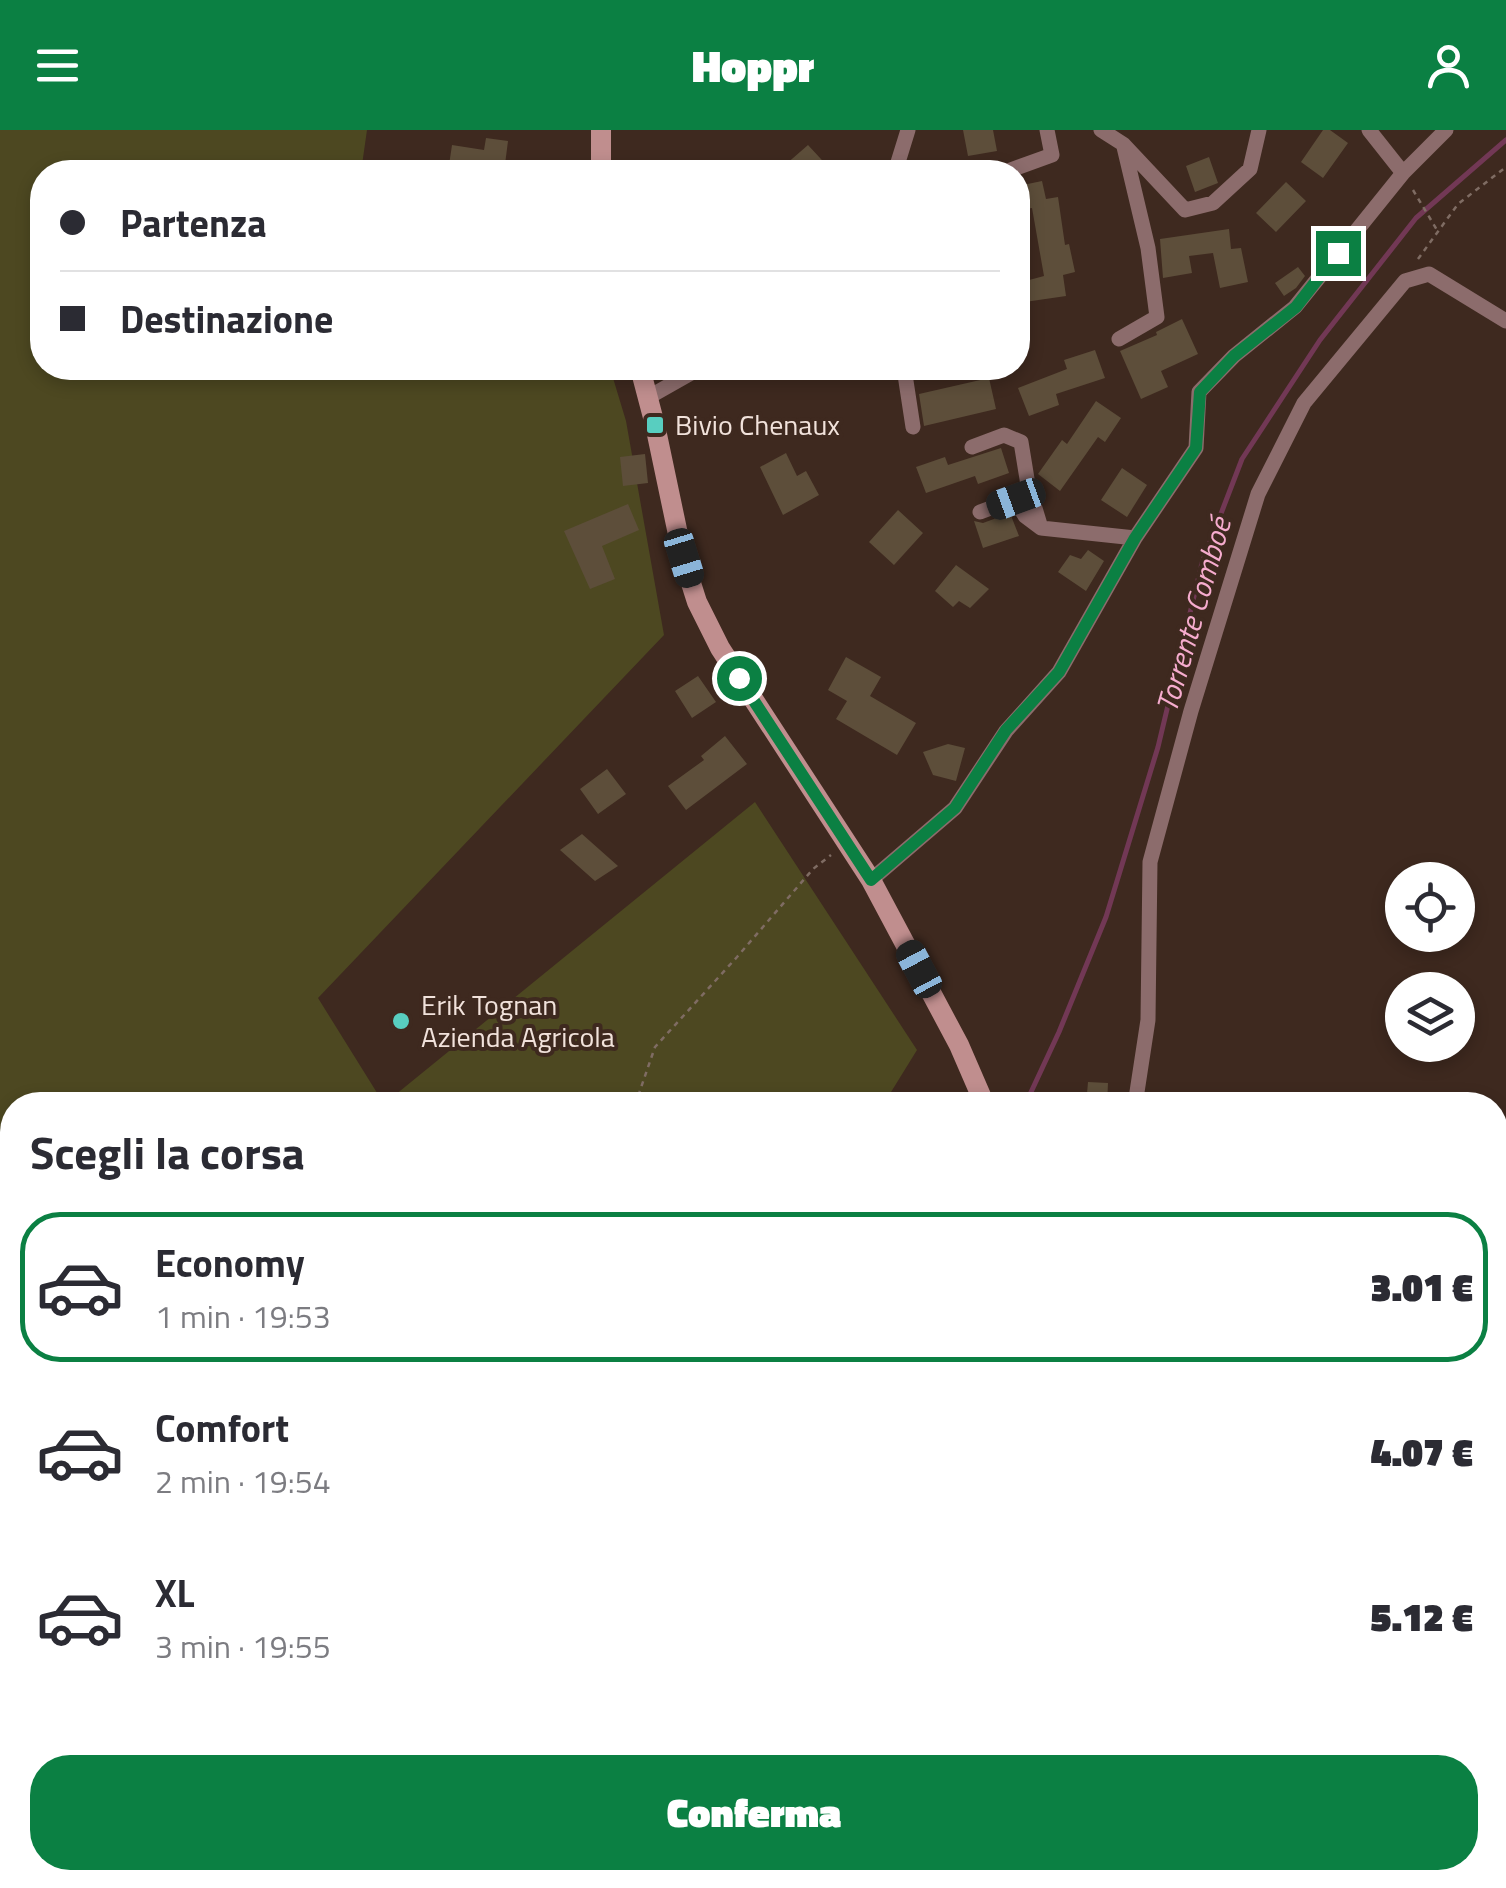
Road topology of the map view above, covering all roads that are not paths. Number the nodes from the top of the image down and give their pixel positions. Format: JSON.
{"nodes":[{"id":1,"x":601,"y":130,"type":"edge"},
{"id":2,"x":908,"y":130,"type":"edge"},
{"id":3,"x":1048,"y":130,"type":"edge"},
{"id":4,"x":1101,"y":130,"type":"edge"},
{"id":5,"x":1259,"y":130,"type":"edge"},
{"id":6,"x":1368,"y":130,"type":"edge"},
{"id":7,"x":1446,"y":130,"type":"edge"},
{"id":8,"x":1123,"y":144,"type":"junction"},
{"id":9,"x":601,"y":160,"type":"edge"},
{"id":10,"x":899,"y":160,"type":"edge"},
{"id":11,"x":1030,"y":163,"type":"edge"},
{"id":12,"x":1402,"y":173,"type":"junction"},
{"id":13,"x":1506,"y":322,"type":"edge"},
{"id":14,"x":1119,"y":339,"type":"dead end"},
{"id":15,"x":643,"y":380,"type":"edge"},
{"id":16,"x":679,"y":380,"type":"edge"},
{"id":17,"x":906,"y":380,"type":"edge"},
{"id":18,"x":647,"y":398,"type":"junction"},
{"id":19,"x":912,"y":428,"type":"dead end"},
{"id":20,"x":972,"y":447,"type":"dead end"},
{"id":21,"x":980,"y":512,"type":"dead end"},
{"id":22,"x":1041,"y":528,"type":"junction"},
{"id":23,"x":1135,"y":538,"type":"junction"},
{"id":24,"x":871,"y":880,"type":"junction"},
{"id":25,"x":979,"y":1092,"type":"edge"},
{"id":26,"x":1137,"y":1092,"type":"edge"}],
"edges":[{"from":1,"to":9,"type":"main road"},
{"from":2,"to":10,"type":"street"},
{"from":3,"to":11,"type":"street"},
{"from":4,"to":8,"type":"street"},
{"from":5,"to":8,"type":"street"},
{"from":6,"to":12,"type":"street"},
{"from":7,"to":12,"type":"street"},
{"from":8,"to":14,"type":"street"},
{"from":12,"to":23,"type":"street"},
{"from":13,"to":26,"type":"street"},
{"from":15,"to":18,"type":"main road"},
{"from":16,"to":18,"type":"street"},
{"from":17,"to":19,"type":"street"},
{"from":18,"to":24,"type":"main road"},
{"from":20,"to":22,"type":"street"},
{"from":21,"to":22,"type":"street"},
{"from":22,"to":23,"type":"street"},
{"from":23,"to":24,"type":"street"},
{"from":24,"to":25,"type":"main road"}]}
